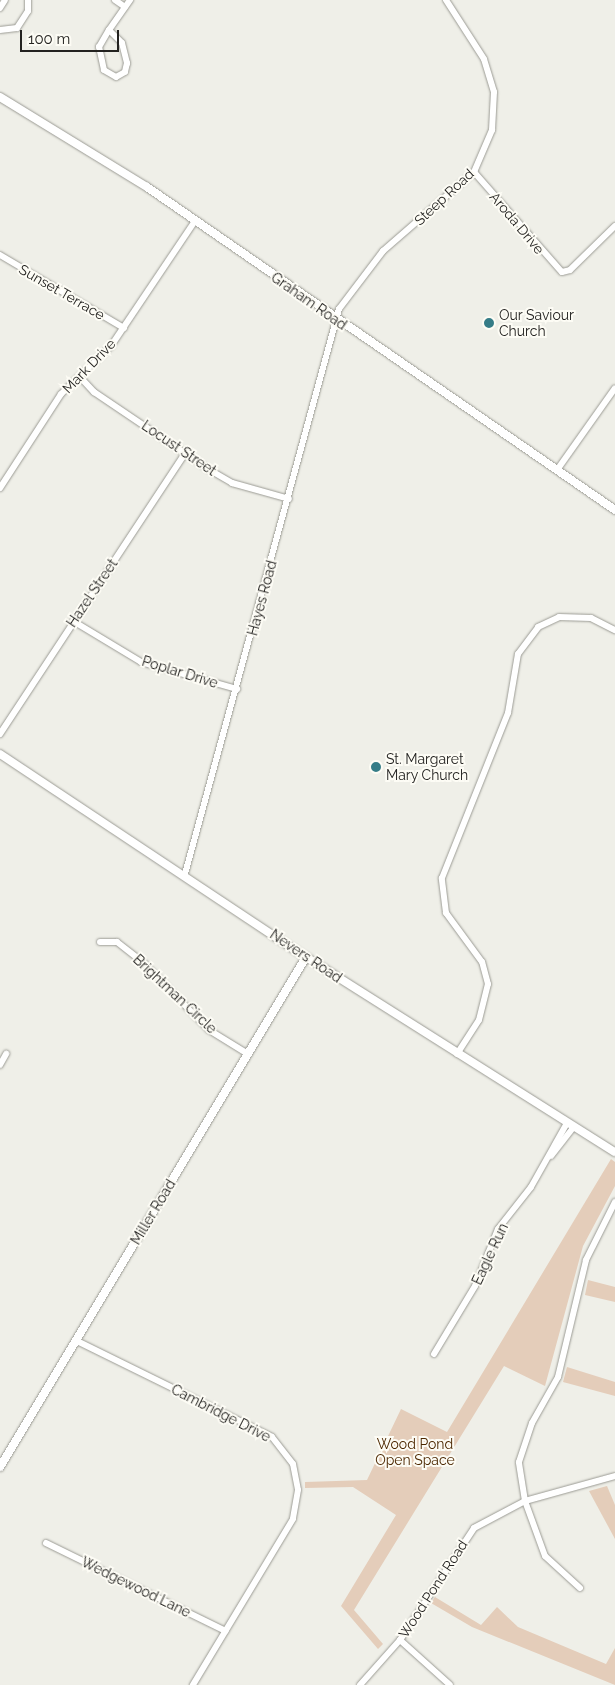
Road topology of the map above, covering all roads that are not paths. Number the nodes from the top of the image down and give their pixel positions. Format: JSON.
{"nodes":[{"id":1,"x":5,"y":0,"type":"edge"},
{"id":2,"x":28,"y":0,"type":"edge"},
{"id":3,"x":115,"y":0,"type":"edge"},
{"id":4,"x":130,"y":0,"type":"edge"},
{"id":5,"x":446,"y":0,"type":"edge"},
{"id":6,"x":125,"y":7,"type":"junction"},
{"id":7,"x":0,"y":8,"type":"edge"},
{"id":8,"x":0,"y":30,"type":"edge"},
{"id":9,"x":109,"y":30,"type":"junction"},
{"id":10,"x":0,"y":97,"type":"edge"},
{"id":11,"x":474,"y":172,"type":"junction"},
{"id":12,"x":195,"y":221,"type":"junction"},
{"id":13,"x":615,"y":226,"type":"edge"},
{"id":14,"x":0,"y":255,"type":"edge"},
{"id":15,"x":338,"y":321,"type":"junction"},
{"id":16,"x":124,"y":328,"type":"junction"},
{"id":17,"x":80,"y":377,"type":"junction"},
{"id":18,"x":615,"y":388,"type":"edge"},
{"id":19,"x":185,"y":453,"type":"junction"},
{"id":20,"x":557,"y":470,"type":"junction"},
{"id":21,"x":0,"y":488,"type":"edge"},
{"id":22,"x":288,"y":499,"type":"junction"},
{"id":23,"x":615,"y":510,"type":"edge"},
{"id":24,"x":73,"y":621,"type":"junction"},
{"id":25,"x":615,"y":630,"type":"edge"},
{"id":26,"x":237,"y":689,"type":"junction"},
{"id":27,"x":0,"y":734,"type":"edge"},
{"id":28,"x":0,"y":754,"type":"edge"},
{"id":29,"x":185,"y":874,"type":"junction"},
{"id":30,"x":100,"y":942,"type":"dead end"},
{"id":31,"x":306,"y":957,"type":"junction"},
{"id":32,"x":6,"y":1054,"type":"dead end"},
{"id":33,"x":248,"y":1054,"type":"junction"},
{"id":34,"x":457,"y":1054,"type":"junction"},
{"id":35,"x":0,"y":1064,"type":"edge"},
{"id":36,"x":571,"y":1125,"type":"junction"},
{"id":37,"x":615,"y":1152,"type":"edge"},
{"id":38,"x":615,"y":1202,"type":"edge"},
{"id":39,"x":76,"y":1341,"type":"junction"},
{"id":40,"x":434,"y":1354,"type":"dead end"},
{"id":41,"x":0,"y":1467,"type":"edge"},
{"id":42,"x":615,"y":1476,"type":"edge"},
{"id":43,"x":525,"y":1502,"type":"junction"},
{"id":44,"x":46,"y":1543,"type":"dead end"},
{"id":45,"x":580,"y":1588,"type":"dead end"},
{"id":46,"x":226,"y":1631,"type":"junction"},
{"id":47,"x":400,"y":1640,"type":"junction"},
{"id":48,"x":193,"y":1685,"type":"edge"},
{"id":49,"x":360,"y":1685,"type":"edge"},
{"id":50,"x":450,"y":1685,"type":"edge"}],
"edges":[{"from":1,"to":7,"type":"street"},
{"from":2,"to":8,"type":"street"},
{"from":3,"to":6,"type":"street"},
{"from":4,"to":6,"type":"street"},
{"from":5,"to":11,"type":"street","name":"Steep Road"},
{"from":6,"to":9,"type":"street"},
{"from":9,"to":9,"type":"street"},
{"from":10,"to":12,"type":"street","name":"Graham Road"},
{"from":11,"to":13,"type":"street","name":"Aroda Drive"},
{"from":11,"to":15,"type":"street","name":"Steep Road"},
{"from":12,"to":15,"type":"street","name":"Graham Road"},
{"from":12,"to":16,"type":"street","name":"Mark Drive"},
{"from":14,"to":16,"type":"street","name":"Sunset Terrace"},
{"from":15,"to":20,"type":"street","name":"Graham Road"},
{"from":15,"to":22,"type":"street","name":"Hayes Road"},
{"from":16,"to":17,"type":"street","name":"Mark Drive"},
{"from":17,"to":19,"type":"street","name":"Locust Street"},
{"from":17,"to":21,"type":"street","name":"Mark Drive"},
{"from":18,"to":20,"type":"street"},
{"from":19,"to":22,"type":"street","name":"Locust Street"},
{"from":19,"to":24,"type":"street","name":"Hazel Street"},
{"from":20,"to":23,"type":"street","name":"Graham Road"},
{"from":22,"to":26,"type":"street","name":"Hayes Road"},
{"from":24,"to":26,"type":"street","name":"Poplar Drive"},
{"from":24,"to":27,"type":"street","name":"Hazel Street"},
{"from":25,"to":34,"type":"street"},
{"from":26,"to":29,"type":"street","name":"Hayes Road"},
{"from":28,"to":29,"type":"street","name":"Nevers Road"},
{"from":29,"to":31,"type":"street","name":"Nevers Road"},
{"from":30,"to":33,"type":"street","name":"Brightman Circle"},
{"from":31,"to":33,"type":"street","name":"Miller Road"},
{"from":31,"to":34,"type":"street","name":"Nevers Road"},
{"from":32,"to":35,"type":"street"},
{"from":33,"to":39,"type":"street","name":"Miller Road"},
{"from":34,"to":36,"type":"street","name":"Nevers Road"},
{"from":36,"to":37,"type":"street","name":"Nevers Road"},
{"from":36,"to":40,"type":"street","name":"Eagle Run"},
{"from":38,"to":43,"type":"street"},
{"from":39,"to":41,"type":"street","name":"Miller Road"},
{"from":39,"to":46,"type":"street","name":"Cambridge Drive"},
{"from":42,"to":43,"type":"street","name":"Wood Pond Road"},
{"from":43,"to":45,"type":"street"},
{"from":43,"to":47,"type":"street","name":"Wood Pond Road"},
{"from":44,"to":46,"type":"street","name":"Wedgewood Lane"},
{"from":46,"to":48,"type":"street","name":"Cambridge Drive"},
{"from":47,"to":49,"type":"street","name":"Wood Pond Road"},
{"from":47,"to":50,"type":"street"}]}
